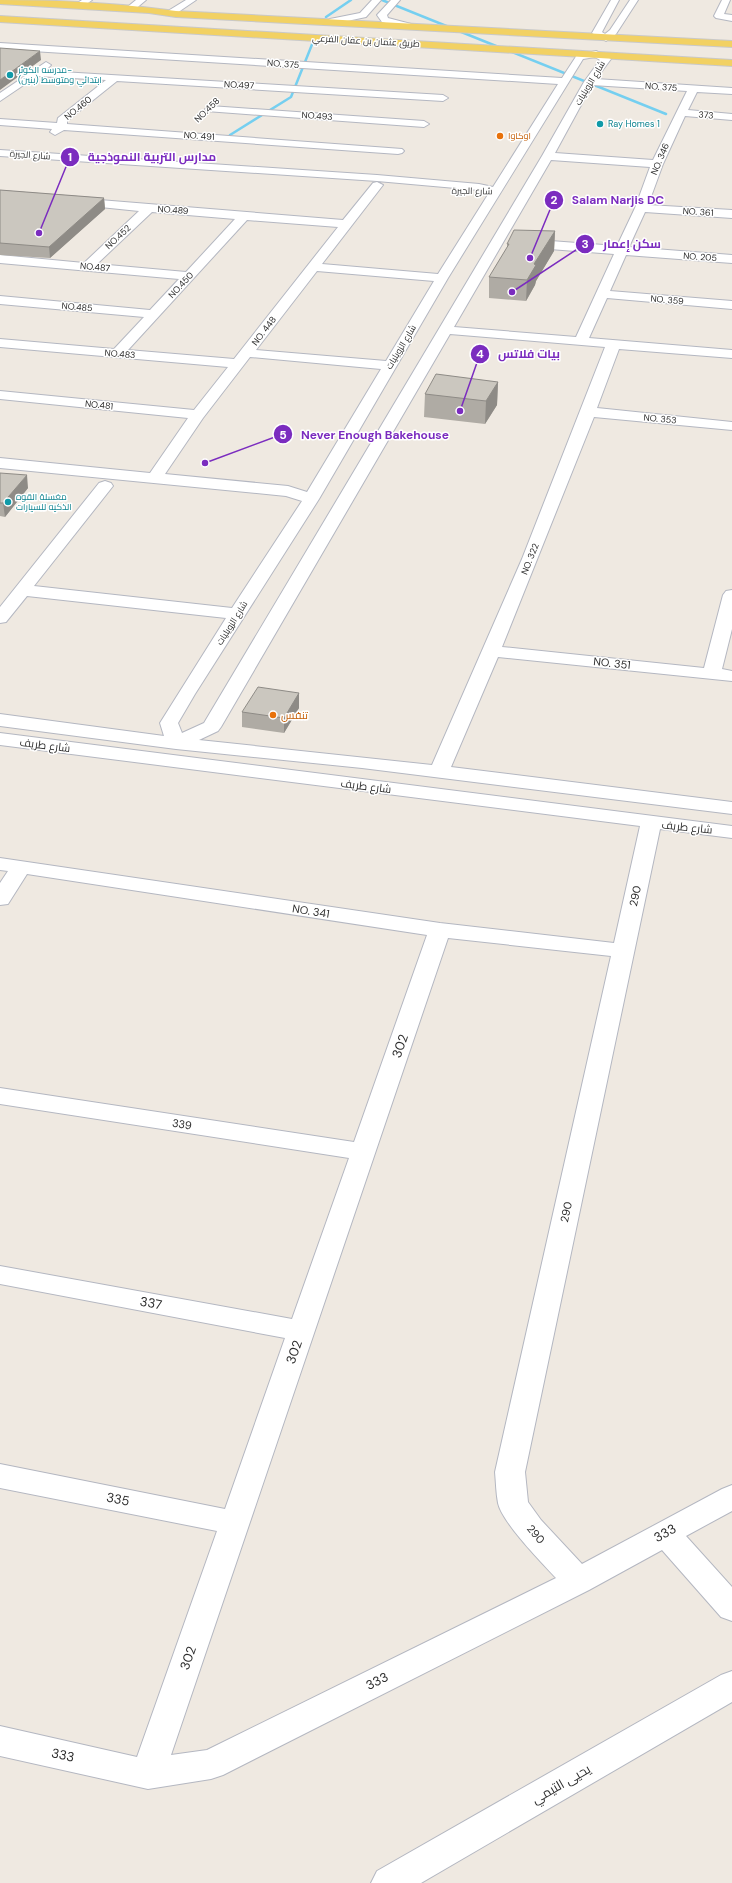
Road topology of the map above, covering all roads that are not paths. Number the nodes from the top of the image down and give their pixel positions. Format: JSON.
{"nodes":[{"id":1,"x":88,"y":0,"type":"edge"},
{"id":2,"x":142,"y":0,"type":"edge"},
{"id":3,"x":192,"y":0,"type":"edge"},
{"id":4,"x":377,"y":0,"type":"edge"},
{"id":5,"x":396,"y":0,"type":"edge"},
{"id":6,"x":615,"y":0,"type":"edge"},
{"id":7,"x":634,"y":0,"type":"edge"},
{"id":8,"x":726,"y":0,"type":"edge"},
{"id":9,"x":0,"y":1,"type":"edge"},
{"id":10,"x":78,"y":6,"type":"junction"},
{"id":11,"x":130,"y":9,"type":"junction"},
{"id":12,"x":171,"y":13,"type":"junction"},
{"id":13,"x":363,"y":15,"type":"junction"},
{"id":14,"x":382,"y":15,"type":"junction"},
{"id":15,"x":732,"y":18,"type":"edge"},
{"id":16,"x":0,"y":19,"type":"edge"},
{"id":17,"x":333,"y":21,"type":"junction"},
{"id":18,"x":408,"y":26,"type":"junction"},
{"id":19,"x":606,"y":38,"type":"junction"},
{"id":20,"x":732,"y":44,"type":"edge"},
{"id":21,"x":0,"y":46,"type":"edge"},
{"id":22,"x":67,"y":50,"type":"junction"},
{"id":23,"x":596,"y":54,"type":"junction"},
{"id":24,"x":732,"y":62,"type":"edge"},
{"id":25,"x":35,"y":73,"type":"junction"},
{"id":26,"x":459,"y":75,"type":"junction"},
{"id":27,"x":115,"y":78,"type":"junction"},
{"id":28,"x":566,"y":81,"type":"junction"},
{"id":29,"x":589,"y":82,"type":"junction"},
{"id":30,"x":231,"y":84,"type":"junction"},
{"id":31,"x":693,"y":89,"type":"junction"},
{"id":32,"x":732,"y":92,"type":"edge"},
{"id":33,"x":0,"y":98,"type":"edge"},
{"id":34,"x":443,"y":98,"type":"junction"},
{"id":35,"x":210,"y":108,"type":"junction"},
{"id":36,"x":681,"y":113,"type":"junction"},
{"id":37,"x":200,"y":117,"type":"dead end"},
{"id":38,"x":732,"y":117,"type":"edge"},
{"id":39,"x":0,"y":122,"type":"edge"},
{"id":40,"x":424,"y":124,"type":"junction"},
{"id":41,"x":62,"y":126,"type":"junction"},
{"id":42,"x":190,"y":126,"type":"dead end"},
{"id":43,"x":180,"y":135,"type":"junction"},
{"id":44,"x":413,"y":135,"type":"dead end"},
{"id":45,"x":400,"y":148,"type":"joint"},
{"id":46,"x":0,"y":153,"type":"edge"},
{"id":47,"x":25,"y":155,"type":"junction"},
{"id":48,"x":548,"y":156,"type":"junction"},
{"id":49,"x":0,"y":159,"type":"edge"},
{"id":50,"x":658,"y":164,"type":"junction"},
{"id":51,"x":377,"y":182,"type":"junction"},
{"id":52,"x":497,"y":192,"type":"junction"},
{"id":53,"x":63,"y":201,"type":"edge"},
{"id":54,"x":149,"y":208,"type":"junction"},
{"id":55,"x":640,"y":208,"type":"junction"},
{"id":56,"x":732,"y":214,"type":"edge"},
{"id":57,"x":245,"y":216,"type":"junction"},
{"id":58,"x":347,"y":224,"type":"junction"},
{"id":59,"x":497,"y":241,"type":"junction"},
{"id":60,"x":621,"y":251,"type":"junction"},
{"id":61,"x":0,"y":259,"type":"edge"},
{"id":62,"x":732,"y":259,"type":"edge"},
{"id":63,"x":87,"y":267,"type":"junction"},
{"id":64,"x":313,"y":267,"type":"junction"},
{"id":65,"x":189,"y":276,"type":"junction"},
{"id":66,"x":442,"y":278,"type":"junction"},
{"id":67,"x":602,"y":294,"type":"junction"},
{"id":68,"x":0,"y":300,"type":"edge"},
{"id":69,"x":732,"y":305,"type":"edge"},
{"id":70,"x":153,"y":314,"type":"junction"},
{"id":71,"x":446,"y":330,"type":"junction"},
{"id":72,"x":581,"y":340,"type":"junction"},
{"id":73,"x":0,"y":343,"type":"edge"},
{"id":74,"x":614,"y":343,"type":"junction"},
{"id":75,"x":248,"y":353,"type":"junction"},
{"id":76,"x":117,"y":354,"type":"junction"},
{"id":77,"x":732,"y":354,"type":"edge"},
{"id":78,"x":239,"y":364,"type":"junction"},
{"id":79,"x":389,"y":366,"type":"junction"},
{"id":80,"x":0,"y":395,"type":"edge"},
{"id":81,"x":589,"y":412,"type":"junction"},
{"id":82,"x":198,"y":414,"type":"junction"},
{"id":83,"x":732,"y":426,"type":"edge"},
{"id":84,"x":0,"y":463,"type":"edge"},
{"id":85,"x":0,"y":476,"type":"edge"},
{"id":86,"x":154,"y":479,"type":"junction"},
{"id":87,"x":105,"y":486,"type":"junction"},
{"id":88,"x":311,"y":499,"type":"junction"},
{"id":89,"x":22,"y":590,"type":"junction"},
{"id":90,"x":732,"y":595,"type":"edge"},
{"id":91,"x":237,"y":614,"type":"junction"},
{"id":92,"x":0,"y":618,"type":"edge"},
{"id":93,"x":493,"y":651,"type":"junction"},
{"id":94,"x":712,"y":673,"type":"junction"},
{"id":95,"x":732,"y":676,"type":"edge"},
{"id":96,"x":0,"y":720,"type":"edge"},
{"id":97,"x":0,"y":739,"type":"edge"},
{"id":98,"x":176,"y":743,"type":"junction"},
{"id":99,"x":439,"y":771,"type":"junction"},
{"id":100,"x":732,"y":808,"type":"edge"},
{"id":101,"x":651,"y":823,"type":"junction"},
{"id":102,"x":732,"y":832,"type":"edge"},
{"id":103,"x":0,"y":864,"type":"edge"},
{"id":104,"x":21,"y":867,"type":"junction"},
{"id":105,"x":0,"y":899,"type":"edge"},
{"id":106,"x":440,"y":930,"type":"junction"},
{"id":107,"x":624,"y":951,"type":"junction"},
{"id":108,"x":0,"y":1096,"type":"edge"},
{"id":109,"x":363,"y":1152,"type":"junction"},
{"id":110,"x":0,"y":1275,"type":"edge"},
{"id":111,"x":302,"y":1331,"type":"junction"},
{"id":112,"x":0,"y":1476,"type":"edge"},
{"id":113,"x":732,"y":1497,"type":"edge"},
{"id":114,"x":235,"y":1523,"type":"junction"},
{"id":115,"x":665,"y":1533,"type":"junction"},
{"id":116,"x":578,"y":1581,"type":"junction"},
{"id":117,"x":732,"y":1608,"type":"edge"},
{"id":118,"x":732,"y":1685,"type":"edge"},
{"id":119,"x":0,"y":1741,"type":"edge"},
{"id":120,"x":148,"y":1774,"type":"junction"},
{"id":121,"x":389,"y":1883,"type":"edge"}],
"edges":[{"from":1,"to":10,"type":"street"},
{"from":2,"to":11,"type":"street"},
{"from":3,"to":12,"type":"street"},
{"from":4,"to":13,"type":"street"},
{"from":5,"to":14,"type":"street"},
{"from":6,"to":19,"type":"street"},
{"from":7,"to":19,"type":"street"},
{"from":8,"to":15,"type":"street"},
{"from":9,"to":10,"type":"main road","name":"طريق عثمان بن عفان الفرعي"},
{"from":10,"to":11,"type":"main road","name":"طريق عثمان بن عفان الفرعي"},
{"from":11,"to":12,"type":"main road","name":"طريق عثمان بن عفان الفرعي"},
{"from":12,"to":17,"type":"main road","name":"طريق عثمان بن عفان الفرعي"},
{"from":13,"to":14,"type":"street"},
{"from":13,"to":17,"type":"street"},
{"from":14,"to":18,"type":"street"},
{"from":16,"to":23,"type":"main road","name":"طريق عثمان بن عفان الفرعي"},
{"from":17,"to":18,"type":"main road","name":"طريق عثمان بن عفان الفرعي"},
{"from":18,"to":19,"type":"main road","name":"طريق عثمان بن عفان الفرعي"},
{"from":19,"to":20,"type":"main road","name":"طريق عثمان بن عفان الفرعي"},
{"from":21,"to":22,"type":"street","name":"NO. 375"},
{"from":22,"to":25,"type":"street"},
{"from":22,"to":26,"type":"street","name":"NO. 375"},
{"from":23,"to":24,"type":"main road","name":"طريق عثمان بن عفان الفرعي"},
{"from":23,"to":28,"type":"street","name":"شارع الزويليات"},
{"from":23,"to":29,"type":"street","name":"شارع الزويليات"},
{"from":25,"to":27,"type":"street","name":"NO.497"},
{"from":25,"to":33,"type":"street"},
{"from":26,"to":28,"type":"street","name":"NO. 375"},
{"from":26,"to":34,"type":"street"},
{"from":27,"to":30,"type":"street","name":"NO.497"},
{"from":27,"to":41,"type":"street","name":"NO.460"},
{"from":28,"to":52,"type":"street","name":"شارع الزويليات"},
{"from":29,"to":31,"type":"street","name":"NO. 375"},
{"from":29,"to":48,"type":"street","name":"شارع الزويليات"},
{"from":30,"to":34,"type":"street","name":"NO.497"},
{"from":30,"to":35,"type":"street","name":"NO.458"},
{"from":31,"to":32,"type":"street","name":"NO. 375"},
{"from":31,"to":36,"type":"street","name":"NO. 346"},
{"from":34,"to":40,"type":"street"},
{"from":35,"to":37,"type":"street","name":"NO.458"},
{"from":35,"to":40,"type":"street","name":"NO.493"},
{"from":36,"to":38,"type":"street","name":"373"},
{"from":36,"to":50,"type":"street","name":"NO. 346"},
{"from":39,"to":41,"type":"street","name":"NO. 491"},
{"from":40,"to":44,"type":"street"},
{"from":41,"to":43,"type":"street","name":"NO. 491"},
{"from":41,"to":47,"type":"street","name":"NO.460"},
{"from":42,"to":43,"type":"street","name":"NO.458"},
{"from":43,"to":45,"type":"street","name":"NO. 491"},
{"from":45,"to":51,"type":"street","name":"NO. 448"},
{"from":46,"to":47,"type":"street","name":"شارع الجيرة"},
{"from":47,"to":51,"type":"street","name":"شارع الجيرة"},
{"from":48,"to":50,"type":"street"},
{"from":48,"to":59,"type":"street","name":"شارع الزويليات"},
{"from":49,"to":51,"type":"street","name":"شارع الجيرة"},
{"from":50,"to":55,"type":"street","name":"NO. 346"},
{"from":51,"to":52,"type":"street","name":"شارع الجيرة"},
{"from":51,"to":58,"type":"street","name":"NO. 448"},
{"from":52,"to":66,"type":"street","name":"شارع الزويليات"},
{"from":53,"to":54,"type":"street","name":"NO.489"},
{"from":54,"to":57,"type":"street","name":"NO.489"},
{"from":54,"to":63,"type":"street","name":"NO.452"},
{"from":55,"to":56,"type":"street","name":"NO. 361"},
{"from":55,"to":60,"type":"street","name":"NO. 346"},
{"from":57,"to":58,"type":"street","name":"NO.489"},
{"from":57,"to":65,"type":"street","name":"NO.450"},
{"from":58,"to":64,"type":"street","name":"NO. 448"},
{"from":59,"to":60,"type":"street","name":"NO. 205"},
{"from":59,"to":71,"type":"street","name":"شارع الزويليات"},
{"from":60,"to":62,"type":"street","name":"NO. 205"},
{"from":60,"to":67,"type":"street","name":"NO. 346"},
{"from":61,"to":63,"type":"street","name":"NO.487"},
{"from":63,"to":65,"type":"street","name":"NO.487"},
{"from":64,"to":66,"type":"street"},
{"from":64,"to":75,"type":"street","name":"NO. 448"},
{"from":65,"to":70,"type":"street","name":"NO.450"},
{"from":66,"to":79,"type":"street","name":"شارع الزويليات"},
{"from":67,"to":69,"type":"street","name":"NO. 359"},
{"from":67,"to":72,"type":"street","name":"NO. 346"},
{"from":68,"to":70,"type":"street","name":"NO.485"},
{"from":70,"to":76,"type":"street","name":"NO.450"},
{"from":71,"to":72,"type":"street"},
{"from":71,"to":98,"type":"street","name":"شارع الزويليات"},
{"from":72,"to":74,"type":"street"},
{"from":73,"to":76,"type":"street","name":"NO.483"},
{"from":74,"to":77,"type":"street"},
{"from":74,"to":81,"type":"street","name":"NO. 322"},
{"from":75,"to":78,"type":"street","name":"NO. 448"},
{"from":75,"to":79,"type":"street"},
{"from":76,"to":78,"type":"street","name":"NO.483"},
{"from":78,"to":82,"type":"street","name":"NO. 448"},
{"from":79,"to":88,"type":"street","name":"شارع الزويليات"},
{"from":80,"to":82,"type":"street","name":"NO.481"},
{"from":81,"to":83,"type":"street","name":"NO. 353"},
{"from":81,"to":93,"type":"street","name":"NO. 322"},
{"from":82,"to":86,"type":"street","name":"NO. 448"},
{"from":84,"to":86,"type":"street"},
{"from":85,"to":87,"type":"street"},
{"from":86,"to":88,"type":"street"},
{"from":87,"to":88,"type":"street"},
{"from":87,"to":89,"type":"street"},
{"from":88,"to":91,"type":"street","name":"شارع الزويليات"},
{"from":89,"to":91,"type":"street"},
{"from":89,"to":92,"type":"street"},
{"from":90,"to":94,"type":"street"},
{"from":91,"to":98,"type":"street","name":"شارع الزويليات"},
{"from":93,"to":94,"type":"street","name":"NO. 351"},
{"from":93,"to":99,"type":"street","name":"NO. 322"},
{"from":94,"to":95,"type":"street","name":"NO. 351"},
{"from":96,"to":98,"type":"street","name":"شارع طريف"},
{"from":97,"to":101,"type":"street","name":"شارع طريف"},
{"from":98,"to":99,"type":"street","name":"شارع طريف"},
{"from":99,"to":100,"type":"street","name":"شارع طريف"},
{"from":101,"to":102,"type":"street","name":"شارع طريف"},
{"from":101,"to":107,"type":"street","name":"290"},
{"from":103,"to":104,"type":"street","name":"NO. 341"},
{"from":104,"to":105,"type":"street"},
{"from":104,"to":106,"type":"street","name":"NO. 341"},
{"from":106,"to":107,"type":"street","name":"NO. 341"},
{"from":106,"to":109,"type":"street","name":"302"},
{"from":107,"to":116,"type":"street","name":"290"},
{"from":108,"to":109,"type":"street","name":"339"},
{"from":109,"to":111,"type":"street","name":"302"},
{"from":110,"to":111,"type":"street","name":"337"},
{"from":111,"to":114,"type":"street","name":"302"},
{"from":112,"to":114,"type":"street","name":"335"},
{"from":113,"to":115,"type":"street","name":"333"},
{"from":114,"to":120,"type":"street","name":"302"},
{"from":115,"to":116,"type":"street","name":"333"},
{"from":115,"to":117,"type":"street"},
{"from":116,"to":120,"type":"street","name":"333"},
{"from":118,"to":121,"type":"street","name":"يحيى التيمي"},
{"from":119,"to":120,"type":"street","name":"333"}]}
